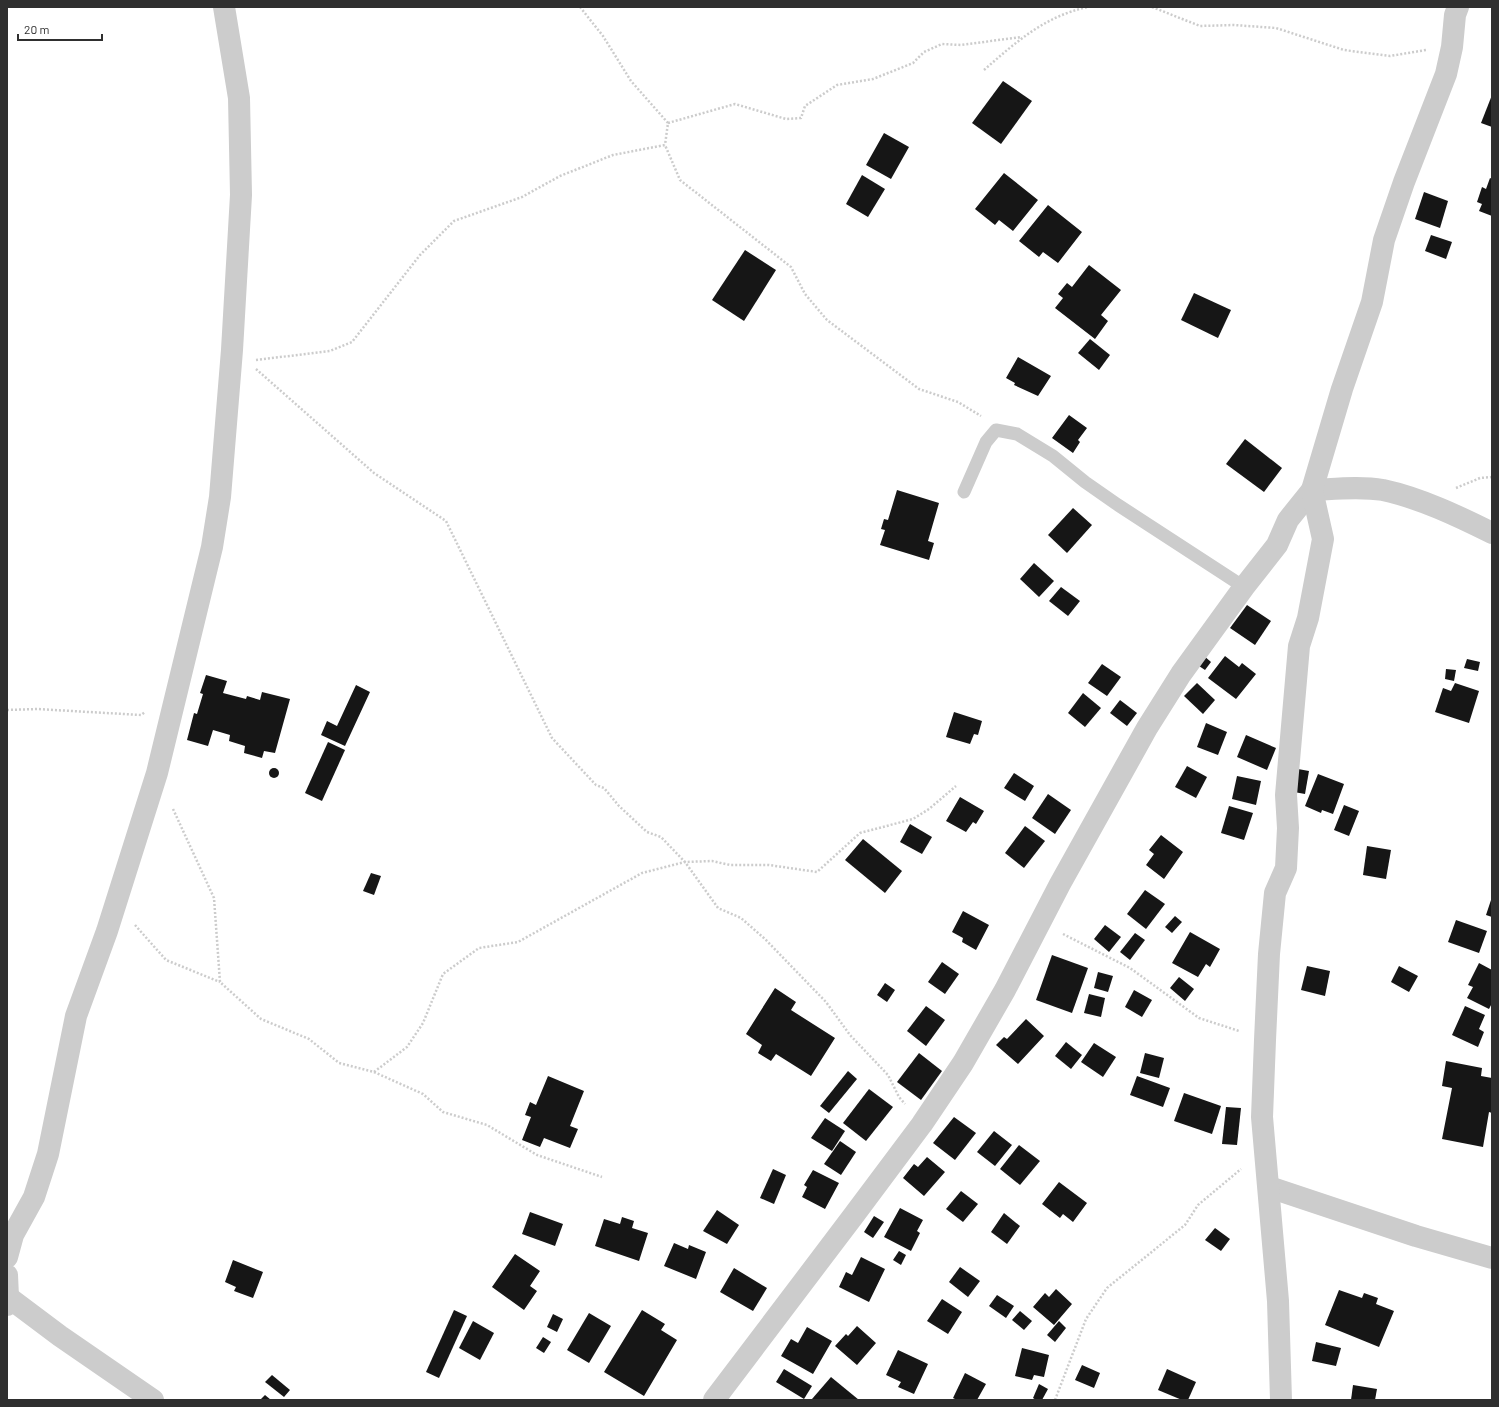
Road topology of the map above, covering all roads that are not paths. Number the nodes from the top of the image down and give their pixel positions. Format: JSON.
{"nodes":[{"id":1,"x":224,"y":7,"type":"edge"},
{"id":2,"x":1458,"y":7,"type":"edge"},
{"id":3,"x":1312,"y":490,"type":"junction"},
{"id":4,"x":964,"y":492,"type":"dead end"},
{"id":5,"x":1492,"y":533,"type":"edge"},
{"id":6,"x":1244,"y":587,"type":"junction"},
{"id":7,"x":1269,"y":1187,"type":"junction"},
{"id":8,"x":10,"y":1226,"type":"edge"},
{"id":9,"x":7,"y":1257,"type":"edge"},
{"id":10,"x":1492,"y":1258,"type":"edge"},
{"id":11,"x":7,"y":1275,"type":"edge"},
{"id":12,"x":8,"y":1301,"type":"edge"},
{"id":13,"x":153,"y":1400,"type":"edge"},
{"id":14,"x":714,"y":1400,"type":"edge"},
{"id":15,"x":1281,"y":1400,"type":"edge"}],
"edges":[{"from":1,"to":8,"type":"street"},
{"from":2,"to":3,"type":"street"},
{"from":3,"to":5,"type":"street"},
{"from":3,"to":6,"type":"street"},
{"from":3,"to":7,"type":"street"},
{"from":4,"to":6,"type":"lane"},
{"from":6,"to":14,"type":"street"},
{"from":7,"to":10,"type":"street"},
{"from":7,"to":15,"type":"street"},
{"from":8,"to":9,"type":"street"},
{"from":11,"to":12,"type":"street"},
{"from":12,"to":13,"type":"street"}]}
